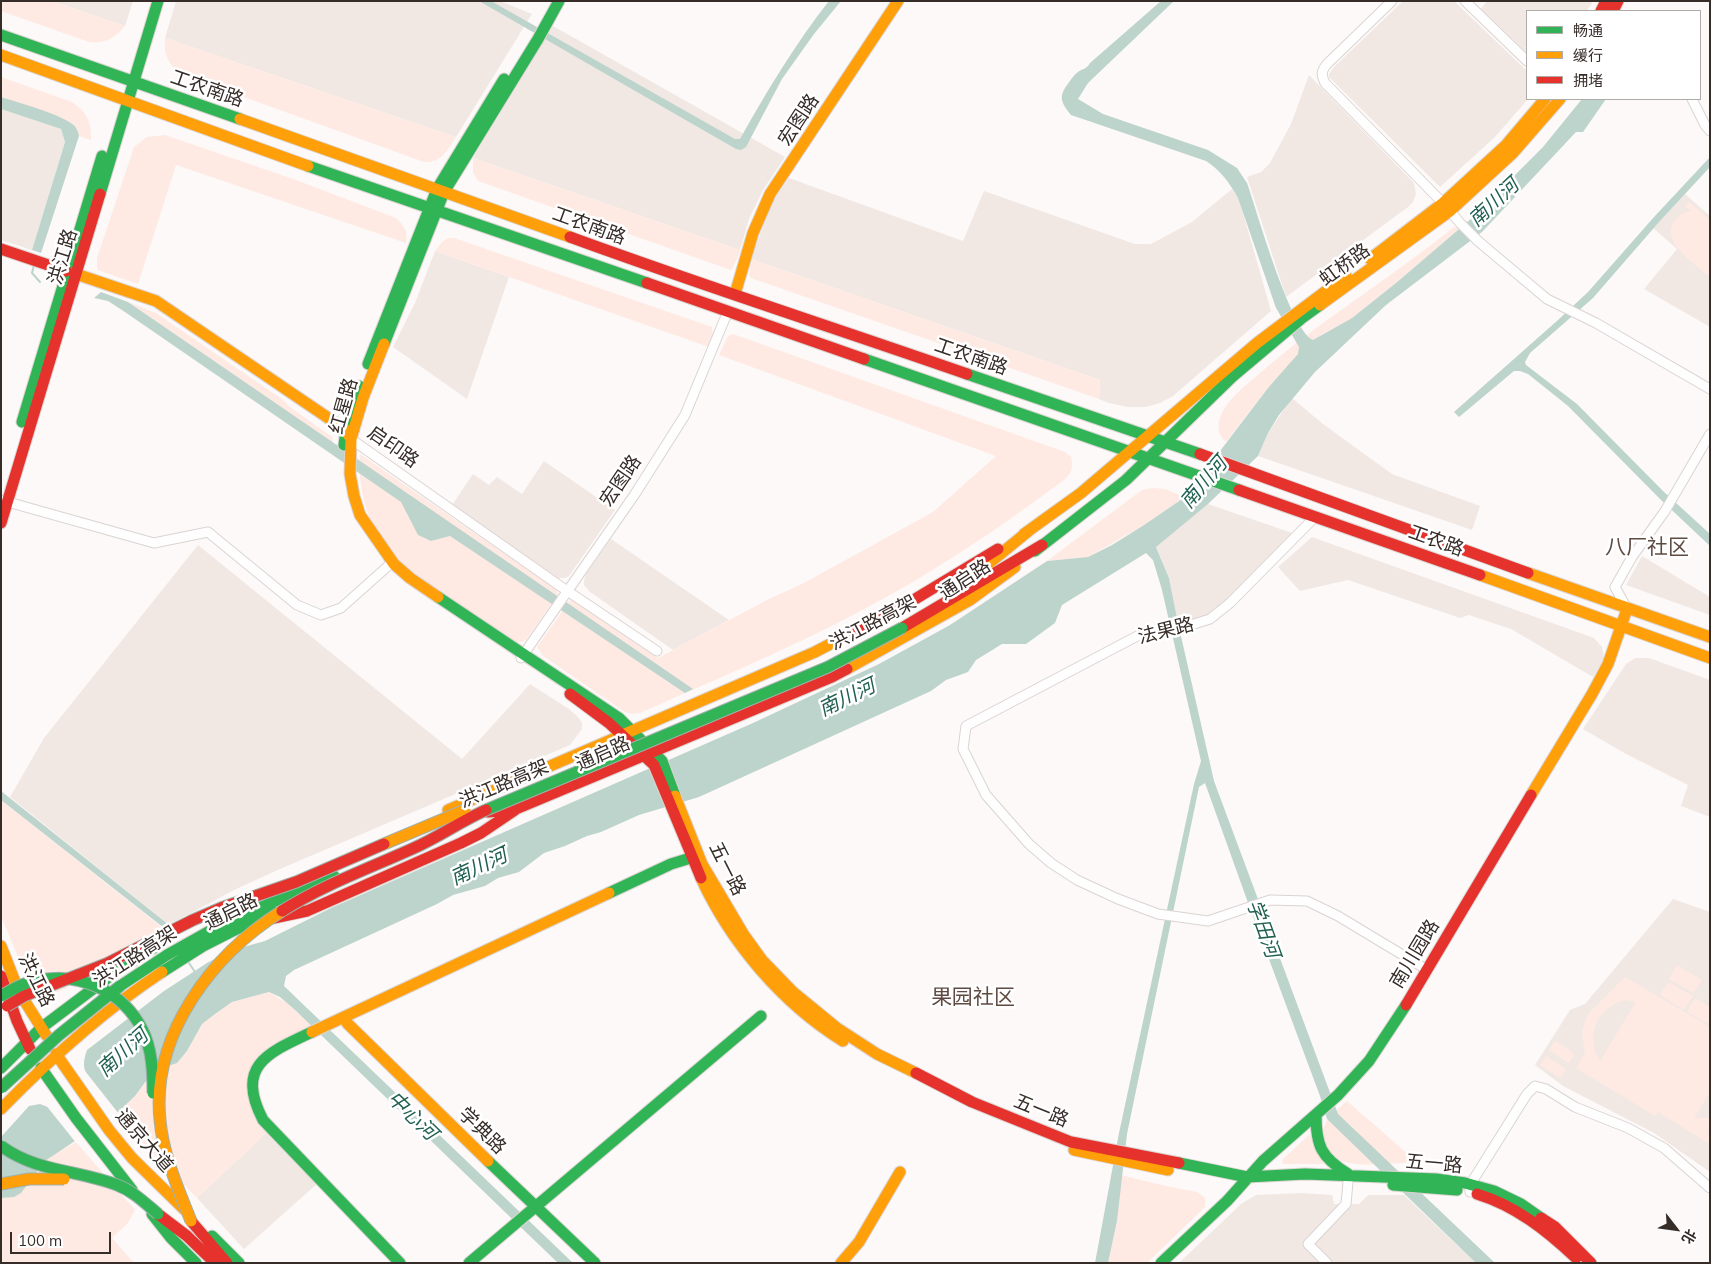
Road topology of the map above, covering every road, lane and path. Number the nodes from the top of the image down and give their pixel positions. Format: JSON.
{"nodes":[{"id":1,"x":149,"y":1,"type":"edge"},
{"id":2,"x":158,"y":1,"type":"edge"},
{"id":3,"x":552,"y":1,"type":"edge"},
{"id":4,"x":559,"y":1,"type":"edge"},
{"id":5,"x":898,"y":1,"type":"edge"},
{"id":6,"x":1392,"y":1,"type":"edge"},
{"id":7,"x":1465,"y":1,"type":"edge"},
{"id":8,"x":543,"y":22,"type":"junction"},
{"id":9,"x":1,"y":35,"type":"edge"},
{"id":10,"x":1,"y":55,"type":"edge"},
{"id":11,"x":1526,"y":60,"type":"edge"},
{"id":12,"x":130,"y":81,"type":"junction"},
{"id":13,"x":124,"y":100,"type":"junction"},
{"id":14,"x":1544,"y":100,"type":"edge"},
{"id":15,"x":1559,"y":100,"type":"edge"},
{"id":16,"x":1693,"y":100,"type":"edge"},
{"id":17,"x":1710,"y":131,"type":"edge"},
{"id":18,"x":440,"y":190,"type":"junction"},
{"id":19,"x":1447,"y":207,"type":"junction"},
{"id":20,"x":433,"y":209,"type":"junction"},
{"id":21,"x":1,"y":249,"type":"edge"},
{"id":22,"x":71,"y":273,"type":"junction"},
{"id":23,"x":735,"y":294,"type":"junction"},
{"id":24,"x":728,"y":311,"type":"junction"},
{"id":25,"x":1283,"y":328,"type":"junction"},
{"id":26,"x":1710,"y":389,"type":"edge"},
{"id":27,"x":1710,"y":434,"type":"edge"},
{"id":28,"x":1147,"y":436,"type":"junction"},
{"id":29,"x":348,"y":440,"type":"junction"},
{"id":30,"x":1166,"y":442,"type":"junction"},
{"id":31,"x":1129,"y":453,"type":"junction"},
{"id":32,"x":1149,"y":459,"type":"junction"},
{"id":33,"x":347,"y":471,"type":"junction"},
{"id":34,"x":3,"y":498,"type":"edge"},
{"id":35,"x":1314,"y":518,"type":"junction"},
{"id":36,"x":1,"y":523,"type":"edge"},
{"id":37,"x":1031,"y":529,"type":"junction"},
{"id":38,"x":1042,"y":545,"type":"junction"},
{"id":39,"x":388,"y":566,"type":"junction"},
{"id":40,"x":566,"y":593,"type":"junction"},
{"id":41,"x":1627,"y":609,"type":"junction"},
{"id":42,"x":899,"y":624,"type":"junction"},
{"id":43,"x":1621,"y":626,"type":"junction"},
{"id":44,"x":1710,"y":637,"type":"edge"},
{"id":45,"x":657,"y":651,"type":"dead end"},
{"id":46,"x":522,"y":656,"type":"junction"},
{"id":47,"x":1710,"y":658,"type":"edge"},
{"id":48,"x":628,"y":733,"type":"junction"},
{"id":49,"x":649,"y":753,"type":"junction"},
{"id":50,"x":516,"y":809,"type":"junction"},
{"id":51,"x":465,"y":819,"type":"junction"},
{"id":52,"x":695,"y":856,"type":"junction"},
{"id":53,"x":296,"y":882,"type":"junction"},
{"id":54,"x":236,"y":929,"type":"junction"},
{"id":55,"x":1,"y":946,"type":"edge"},
{"id":56,"x":1426,"y":969,"type":"junction"},
{"id":57,"x":1,"y":976,"type":"edge"},
{"id":58,"x":1,"y":996,"type":"edge"},
{"id":59,"x":1,"y":1011,"type":"edge"},
{"id":60,"x":761,"y":1016,"type":"dead end"},
{"id":61,"x":347,"y":1023,"type":"dead end"},
{"id":62,"x":41,"y":1028,"type":"junction"},
{"id":63,"x":26,"y":1042,"type":"junction"},
{"id":64,"x":56,"y":1054,"type":"junction"},
{"id":65,"x":1,"y":1068,"type":"edge"},
{"id":66,"x":42,"y":1068,"type":"junction"},
{"id":67,"x":1,"y":1074,"type":"edge"},
{"id":68,"x":1,"y":1088,"type":"edge"},
{"id":69,"x":1,"y":1108,"type":"edge"},
{"id":70,"x":1319,"y":1112,"type":"junction"},
{"id":71,"x":1,"y":1146,"type":"edge"},
{"id":72,"x":900,"y":1172,"type":"dead end"},
{"id":73,"x":1349,"y":1179,"type":"junction"},
{"id":74,"x":1245,"y":1180,"type":"junction"},
{"id":75,"x":1385,"y":1181,"type":"junction"},
{"id":76,"x":1,"y":1184,"type":"edge"},
{"id":77,"x":1470,"y":1188,"type":"junction"},
{"id":78,"x":1710,"y":1188,"type":"edge"},
{"id":79,"x":534,"y":1206,"type":"junction"},
{"id":80,"x":158,"y":1214,"type":"junction"},
{"id":81,"x":191,"y":1221,"type":"junction"},
{"id":82,"x":196,"y":1263,"type":"edge"},
{"id":83,"x":215,"y":1263,"type":"edge"},
{"id":84,"x":227,"y":1263,"type":"edge"},
{"id":85,"x":240,"y":1263,"type":"edge"},
{"id":86,"x":400,"y":1263,"type":"edge"},
{"id":87,"x":469,"y":1263,"type":"edge"},
{"id":88,"x":595,"y":1263,"type":"edge"},
{"id":89,"x":841,"y":1263,"type":"edge"},
{"id":90,"x":1161,"y":1263,"type":"edge"},
{"id":91,"x":1327,"y":1263,"type":"edge"},
{"id":92,"x":1581,"y":1263,"type":"edge"},
{"id":93,"x":1591,"y":1263,"type":"edge"}],
"edges":[{"from":1,"to":12,"type":"main road","name":"洪江路"},
{"from":2,"to":12,"type":"main road","name":"洪江路"},
{"from":3,"to":8,"type":"main road","name":"红星路"},
{"from":4,"to":8,"type":"main road","name":"红星路"},
{"from":5,"to":23,"type":"main road","name":"宏图路"},
{"from":6,"to":19,"type":"street"},
{"from":7,"to":11,"type":"street"},
{"from":8,"to":18,"type":"main road","name":"红星路"},
{"from":9,"to":12,"type":"main road","name":"工农南路"},
{"from":10,"to":13,"type":"main road","name":"工农南路"},
{"from":12,"to":13,"type":"main road","name":"洪江路"},
{"from":12,"to":18,"type":"main road","name":"工农南路"},
{"from":13,"to":20,"type":"main road","name":"工农南路"},
{"from":13,"to":22,"type":"main road","name":"洪江路"},
{"from":14,"to":19,"type":"main road","name":"虹桥路"},
{"from":15,"to":19,"type":"main road","name":"虹桥路"},
{"from":16,"to":17,"type":"street"},
{"from":18,"to":20,"type":"main road","name":"红星路"},
{"from":18,"to":23,"type":"main road","name":"工农南路"},
{"from":19,"to":25,"type":"main road","name":"虹桥路"},
{"from":19,"to":26,"type":"street"},
{"from":20,"to":24,"type":"main road","name":"工农南路"},
{"from":20,"to":29,"type":"main road","name":"红星路"},
{"from":21,"to":22,"type":"main road","name":"启印路"},
{"from":22,"to":29,"type":"main road","name":"启印路"},
{"from":22,"to":34,"type":"main road","name":"洪江路"},
{"from":23,"to":28,"type":"main road","name":"工农南路"},
{"from":24,"to":31,"type":"main road","name":"工农南路"},
{"from":24,"to":40,"type":"street","name":"宏图路"},
{"from":25,"to":28,"type":"main road","name":"虹桥路"},
{"from":25,"to":30,"type":"main road","name":"虹桥路"},
{"from":27,"to":41,"type":"street"},
{"from":28,"to":30,"type":"main road","name":"工农南路"},
{"from":28,"to":31,"type":"main road","name":"虹桥路"},
{"from":29,"to":33,"type":"main road","name":"红星路"},
{"from":29,"to":40,"type":"street","name":"启印路"},
{"from":30,"to":32,"type":"main road","name":"虹桥路"},
{"from":30,"to":41,"type":"main road","name":"工农路"},
{"from":31,"to":32,"type":"main road","name":"工农南路"},
{"from":31,"to":37,"type":"main road","name":"通启路"},
{"from":32,"to":35,"type":"main road","name":"工农路"},
{"from":32,"to":38,"type":"main road","name":"通启路"},
{"from":33,"to":39,"type":"main road","name":"红星路"},
{"from":33,"to":46,"type":"main road","name":"红星路"},
{"from":34,"to":36,"type":"main road","name":"洪江路"},
{"from":34,"to":39,"type":"street"},
{"from":35,"to":43,"type":"main road","name":"工农路"},
{"from":35,"to":56,"type":"street","name":"法果路"},
{"from":37,"to":42,"type":"main road","name":"洪江路高架"},
{"from":37,"to":48,"type":"main road","name":"通启路"},
{"from":38,"to":42,"type":"main road","name":"洪江路高架"},
{"from":38,"to":49,"type":"main road","name":"通启路"},
{"from":39,"to":46,"type":"main road","name":"红星路"},
{"from":40,"to":45,"type":"street","name":"启印路"},
{"from":40,"to":46,"type":"street","name":"宏图路"},
{"from":41,"to":43,"type":"main road","name":"南川园路"},
{"from":41,"to":44,"type":"main road","name":"工农路"},
{"from":42,"to":51,"type":"main road","name":"洪江路高架","bridge":true},
{"from":42,"to":53,"type":"main road","name":"洪江路高架","bridge":true},
{"from":43,"to":47,"type":"main road","name":"工农路"},
{"from":43,"to":56,"type":"main road","name":"南川园路"},
{"from":46,"to":48,"type":"main road","name":"红星路"},
{"from":48,"to":49,"type":"main road","name":"五一路"},
{"from":48,"to":62,"type":"main road","name":"通启路"},
{"from":49,"to":50,"type":"main road","name":"通启路"},
{"from":49,"to":52,"type":"main road","name":"五一路"},
{"from":50,"to":54,"type":"main road","name":"通启路"},
{"from":50,"to":54,"type":"main road"},
{"from":51,"to":68,"type":"main road","name":"洪江路高架","bridge":true},
{"from":51,"to":81,"type":"main road","bridge":true},
{"from":52,"to":74,"type":"main road","name":"五一路"},
{"from":52,"to":86,"type":"main road"},
{"from":53,"to":59,"type":"main road","bridge":true},
{"from":53,"to":67,"type":"main road","name":"洪江路高架","bridge":true},
{"from":54,"to":64,"type":"main road","name":"通启路"},
{"from":55,"to":62,"type":"main road","name":"洪江路"},
{"from":56,"to":70,"type":"main road","name":"南川园路"},
{"from":57,"to":63,"type":"main road","name":"洪江路"},
{"from":58,"to":81,"type":"main road","bridge":true},
{"from":60,"to":79,"type":"main road"},
{"from":61,"to":79,"type":"main road","name":"学典路"},
{"from":62,"to":63,"type":"main road","name":"通启路"},
{"from":62,"to":64,"type":"main road","name":"通京大道"},
{"from":63,"to":65,"type":"main road","name":"通启路"},
{"from":63,"to":66,"type":"main road","name":"通京大道"},
{"from":64,"to":66,"type":"main road","name":"通启路"},
{"from":64,"to":85,"type":"main road","name":"通京大道"},
{"from":66,"to":69,"type":"main road","name":"通启路"},
{"from":66,"to":82,"type":"main road","name":"通京大道"},
{"from":70,"to":73,"type":"main road"},
{"from":70,"to":74,"type":"main road","name":"南川园路"},
{"from":71,"to":80,"type":"main road","bridge":true},
{"from":72,"to":89,"type":"main road"},
{"from":73,"to":74,"type":"main road","name":"五一路"},
{"from":73,"to":75,"type":"main road","name":"五一路"},
{"from":73,"to":91,"type":"street"},
{"from":74,"to":90,"type":"main road","name":"南川园路"},
{"from":75,"to":77,"type":"main road","name":"五一路"},
{"from":75,"to":77,"type":"main road","name":"五一路"},
{"from":76,"to":80,"type":"main road","bridge":true},
{"from":77,"to":78,"type":"street"},
{"from":77,"to":92,"type":"main road","name":"五一路"},
{"from":77,"to":93,"type":"main road","name":"五一路"},
{"from":79,"to":87,"type":"main road"},
{"from":79,"to":88,"type":"main road","name":"学典路"},
{"from":80,"to":83,"type":"main road"},
{"from":81,"to":84,"type":"main road"}]}
